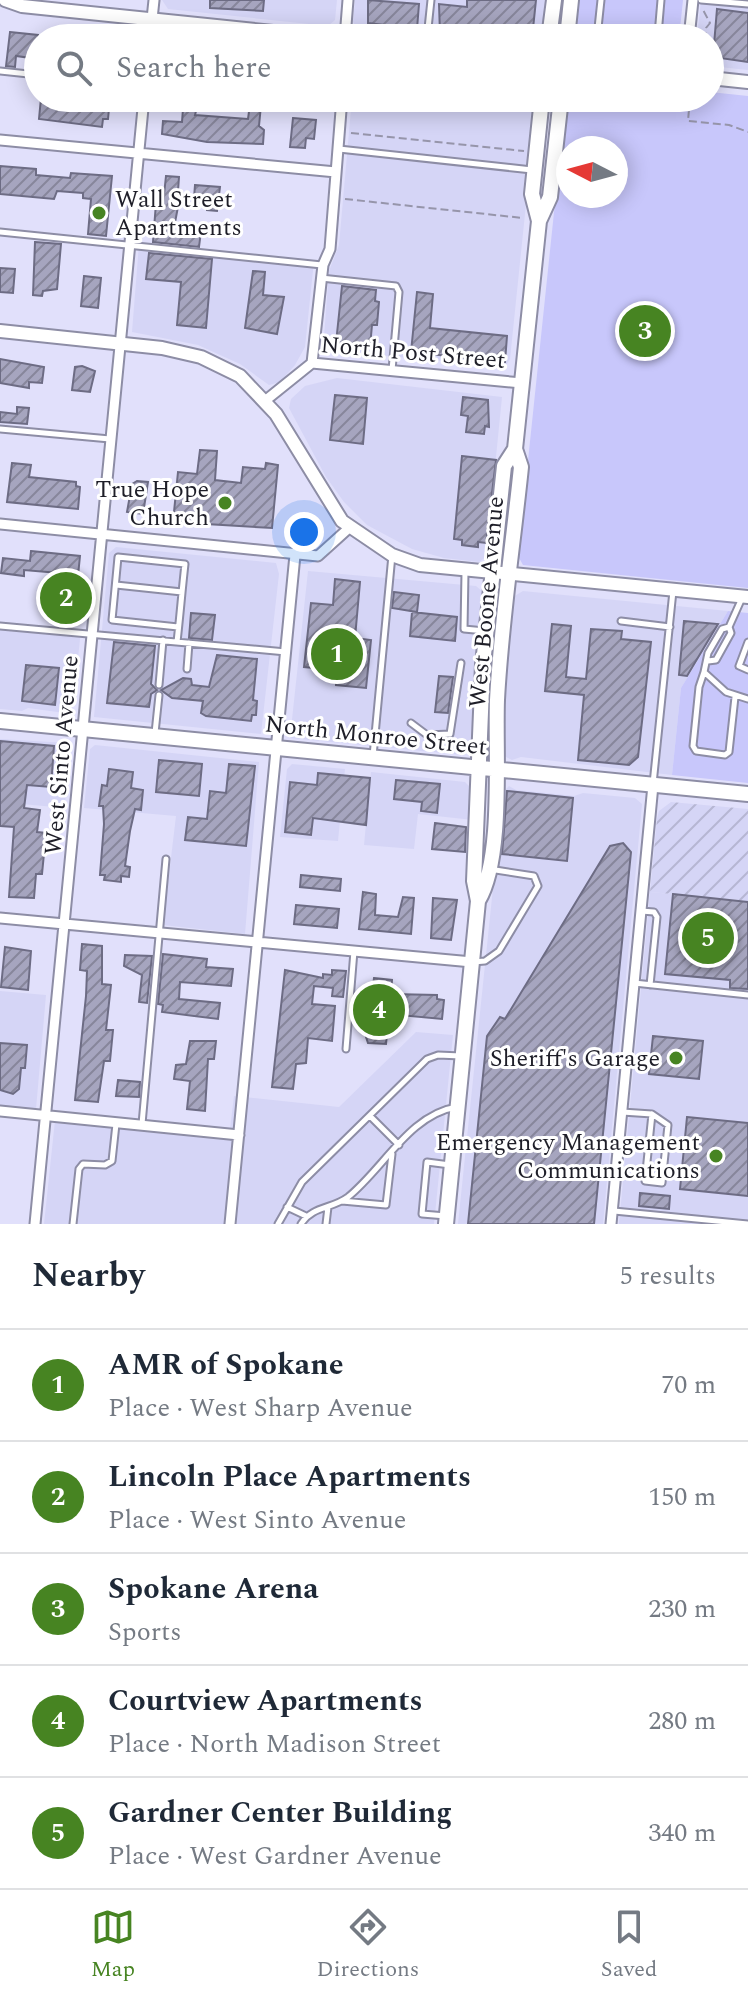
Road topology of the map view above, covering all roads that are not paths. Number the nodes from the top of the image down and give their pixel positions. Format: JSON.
{"nodes":[{"id":1,"x":5,"y":0,"type":"edge"},
{"id":2,"x":154,"y":0,"type":"edge"},
{"id":3,"x":348,"y":0,"type":"edge"},
{"id":4,"x":431,"y":0,"type":"edge"},
{"id":5,"x":554,"y":0,"type":"edge"},
{"id":6,"x":571,"y":0,"type":"edge"},
{"id":7,"x":601,"y":0,"type":"edge"},
{"id":8,"x":661,"y":0,"type":"edge"},
{"id":9,"x":693,"y":0,"type":"edge"},
{"id":10,"x":701,"y":0,"type":"edge"},
{"id":11,"x":748,"y":4,"type":"edge"},
{"id":12,"x":22,"y":6,"type":"junction"},
{"id":13,"x":0,"y":10,"type":"edge"},
{"id":14,"x":152,"y":20,"type":"junction"},
{"id":15,"x":152,"y":24,"type":"edge"},
{"id":16,"x":183,"y":24,"type":"edge"},
{"id":17,"x":346,"y":24,"type":"edge"},
{"id":18,"x":428,"y":24,"type":"edge"},
{"id":19,"x":551,"y":24,"type":"edge"},
{"id":20,"x":568,"y":24,"type":"edge"},
{"id":21,"x":598,"y":24,"type":"edge"},
{"id":22,"x":659,"y":24,"type":"edge"},
{"id":23,"x":694,"y":24,"type":"edge"},
{"id":24,"x":0,"y":71,"type":"edge"},
{"id":25,"x":24,"y":74,"type":"edge"},
{"id":26,"x":724,"y":79,"type":"edge"},
{"id":27,"x":748,"y":82,"type":"edge"},
{"id":28,"x":143,"y":112,"type":"edge"},
{"id":29,"x":341,"y":112,"type":"edge"},
{"id":30,"x":541,"y":112,"type":"edge"},
{"id":31,"x":559,"y":112,"type":"edge"},
{"id":32,"x":0,"y":140,"type":"edge"},
{"id":33,"x":338,"y":149,"type":"junction"},
{"id":34,"x":139,"y":153,"type":"junction"},
{"id":35,"x":535,"y":171,"type":"junction"},
{"id":36,"x":336,"y":172,"type":"junction"},
{"id":37,"x":539,"y":221,"type":"junction"},
{"id":38,"x":0,"y":232,"type":"edge"},
{"id":39,"x":130,"y":245,"type":"junction"},
{"id":40,"x":323,"y":265,"type":"junction"},
{"id":41,"x":321,"y":278,"type":"junction"},
{"id":42,"x":0,"y":331,"type":"edge"},
{"id":43,"x":121,"y":344,"type":"junction"},
{"id":44,"x":312,"y":363,"type":"junction"},
{"id":45,"x":392,"y":371,"type":"junction"},
{"id":46,"x":522,"y":383,"type":"junction"},
{"id":47,"x":266,"y":400,"type":"junction"},
{"id":48,"x":0,"y":429,"type":"edge"},
{"id":49,"x":111,"y":440,"type":"junction"},
{"id":50,"x":515,"y":449,"type":"junction"},
{"id":51,"x":0,"y":524,"type":"edge"},
{"id":52,"x":349,"y":528,"type":"junction"},
{"id":53,"x":102,"y":534,"type":"junction"},
{"id":54,"x":295,"y":555,"type":"junction"},
{"id":55,"x":392,"y":555,"type":"junction"},
{"id":56,"x":465,"y":571,"type":"junction"},
{"id":57,"x":492,"y":574,"type":"junction"},
{"id":58,"x":509,"y":576,"type":"junction"},
{"id":59,"x":116,"y":585,"type":"junction"},
{"id":60,"x":673,"y":590,"type":"junction"},
{"id":61,"x":182,"y":592,"type":"junction"},
{"id":62,"x":745,"y":597,"type":"edge"},
{"id":63,"x":112,"y":620,"type":"junction"},
{"id":64,"x":621,"y":621,"type":"dead end"},
{"id":65,"x":0,"y":626,"type":"edge"},
{"id":66,"x":178,"y":627,"type":"junction"},
{"id":67,"x":670,"y":627,"type":"junction"},
{"id":68,"x":486,"y":631,"type":"junction"},
{"id":69,"x":93,"y":634,"type":"junction"},
{"id":70,"x":111,"y":635,"type":"junction"},
{"id":71,"x":163,"y":640,"type":"junction"},
{"id":72,"x":177,"y":642,"type":"junction"},
{"id":73,"x":748,"y":642,"type":"edge"},
{"id":74,"x":189,"y":643,"type":"junction"},
{"id":75,"x":286,"y":652,"type":"junction"},
{"id":76,"x":461,"y":663,"type":"dead end"},
{"id":77,"x":187,"y":669,"type":"dead end"},
{"id":78,"x":748,"y":670,"type":"edge"},
{"id":79,"x":704,"y":672,"type":"junction"},
{"id":80,"x":159,"y":685,"type":"dead end"},
{"id":81,"x":159,"y":695,"type":"dead end"},
{"id":82,"x":735,"y":697,"type":"junction"},
{"id":83,"x":748,"y":699,"type":"edge"},
{"id":84,"x":0,"y":721,"type":"edge"},
{"id":85,"x":411,"y":723,"type":"dead end"},
{"id":86,"x":83,"y":729,"type":"junction"},
{"id":87,"x":154,"y":736,"type":"junction"},
{"id":88,"x":276,"y":747,"type":"junction"},
{"id":89,"x":373,"y":757,"type":"junction"},
{"id":90,"x":478,"y":768,"type":"junction"},
{"id":91,"x":496,"y":770,"type":"junction"},
{"id":92,"x":653,"y":785,"type":"junction"},
{"id":93,"x":748,"y":794,"type":"edge"},
{"id":94,"x":166,"y":859,"type":"dead end"},
{"id":95,"x":489,"y":869,"type":"junction"},
{"id":96,"x":478,"y":901,"type":"junction"},
{"id":97,"x":641,"y":911,"type":"junction"},
{"id":98,"x":0,"y":918,"type":"edge"},
{"id":99,"x":65,"y":924,"type":"junction"},
{"id":100,"x":161,"y":933,"type":"junction"},
{"id":101,"x":259,"y":941,"type":"junction"},
{"id":102,"x":354,"y":951,"type":"junction"},
{"id":103,"x":472,"y":962,"type":"junction"},
{"id":104,"x":634,"y":983,"type":"junction"},
{"id":105,"x":650,"y":985,"type":"junction"},
{"id":106,"x":748,"y":995,"type":"edge"},
{"id":107,"x":346,"y":1049,"type":"dead end"},
{"id":108,"x":463,"y":1056,"type":"junction"},
{"id":109,"x":458,"y":1107,"type":"junction"},
{"id":110,"x":0,"y":1111,"type":"edge"},
{"id":111,"x":621,"y":1112,"type":"junction"},
{"id":112,"x":652,"y":1114,"type":"junction"},
{"id":113,"x":45,"y":1115,"type":"junction"},
{"id":114,"x":370,"y":1116,"type":"junction"},
{"id":115,"x":116,"y":1123,"type":"junction"},
{"id":116,"x":142,"y":1125,"type":"junction"},
{"id":117,"x":239,"y":1135,"type":"junction"},
{"id":118,"x":399,"y":1145,"type":"junction"},
{"id":119,"x":392,"y":1153,"type":"junction"},
{"id":120,"x":452,"y":1165,"type":"junction"},
{"id":121,"x":342,"y":1201,"type":"junction"},
{"id":122,"x":287,"y":1207,"type":"junction"},
{"id":123,"x":328,"y":1207,"type":"junction"},
{"id":124,"x":612,"y":1211,"type":"junction"},
{"id":125,"x":647,"y":1214,"type":"junction"},
{"id":126,"x":306,"y":1216,"type":"junction"},
{"id":127,"x":447,"y":1220,"type":"edge"},
{"id":128,"x":35,"y":1224,"type":"edge"},
{"id":129,"x":73,"y":1224,"type":"edge"},
{"id":130,"x":230,"y":1224,"type":"edge"},
{"id":131,"x":278,"y":1224,"type":"edge"},
{"id":132,"x":301,"y":1224,"type":"edge"},
{"id":133,"x":326,"y":1224,"type":"edge"},
{"id":134,"x":611,"y":1224,"type":"edge"},
{"id":135,"x":646,"y":1224,"type":"edge"},
{"id":136,"x":748,"y":1224,"type":"edge"}],
"edges":[{"from":1,"to":12,"type":"street"},
{"from":2,"to":14,"type":"street"},
{"from":3,"to":17,"type":"street"},
{"from":4,"to":18,"type":"lane"},
{"from":5,"to":19,"type":"main road"},
{"from":6,"to":20,"type":"main road"},
{"from":7,"to":21,"type":"lane"},
{"from":8,"to":22,"type":"lane"},
{"from":9,"to":23,"type":"street"},
{"from":10,"to":11,"type":"lane"},
{"from":12,"to":13,"type":"street"},
{"from":12,"to":14,"type":"street"},
{"from":14,"to":15,"type":"street"},
{"from":14,"to":16,"type":"street"},
{"from":24,"to":25,"type":"lane"},
{"from":26,"to":27,"type":"street"},
{"from":28,"to":34,"type":"street","name":"West Sinto Avenue"},
{"from":29,"to":33,"type":"street"},
{"from":30,"to":35,"type":"main road","name":"West Boone Avenue"},
{"from":31,"to":37,"type":"main road","name":"West Boone Avenue"},
{"from":32,"to":34,"type":"street"},
{"from":33,"to":35,"type":"lane"},
{"from":33,"to":36,"type":"street"},
{"from":34,"to":36,"type":"street"},
{"from":34,"to":39,"type":"street","name":"West Sinto Avenue"},
{"from":35,"to":37,"type":"main road","name":"West Boone Avenue"},
{"from":36,"to":40,"type":"street"},
{"from":37,"to":46,"type":"main road","name":"West Boone Avenue"},
{"from":38,"to":39,"type":"lane"},
{"from":39,"to":40,"type":"lane"},
{"from":39,"to":43,"type":"street","name":"West Sinto Avenue"},
{"from":40,"to":41,"type":"street"},
{"from":41,"to":44,"type":"street"},
{"from":41,"to":45,"type":"lane"},
{"from":42,"to":43,"type":"street"},
{"from":43,"to":47,"type":"street"},
{"from":43,"to":49,"type":"street","name":"West Sinto Avenue"},
{"from":44,"to":45,"type":"street","name":"North Post Street"},
{"from":44,"to":47,"type":"street","name":"North Post Street"},
{"from":45,"to":46,"type":"street","name":"North Post Street"},
{"from":46,"to":50,"type":"main road","name":"West Boone Avenue"},
{"from":47,"to":52,"type":"street"},
{"from":48,"to":49,"type":"lane"},
{"from":49,"to":53,"type":"street","name":"West Sinto Avenue"},
{"from":50,"to":57,"type":"main road","name":"West Boone Avenue"},
{"from":50,"to":58,"type":"main road","name":"West Boone Avenue"},
{"from":51,"to":53,"type":"street"},
{"from":52,"to":54,"type":"street"},
{"from":52,"to":55,"type":"street"},
{"from":53,"to":54,"type":"street"},
{"from":53,"to":69,"type":"street","name":"West Sinto Avenue"},
{"from":54,"to":75,"type":"street"},
{"from":55,"to":56,"type":"street"},
{"from":55,"to":89,"type":"lane"},
{"from":56,"to":57,"type":"street"},
{"from":56,"to":68,"type":"lane"},
{"from":57,"to":58,"type":"street"},
{"from":57,"to":68,"type":"main road","name":"West Boone Avenue"},
{"from":58,"to":60,"type":"street"},
{"from":58,"to":91,"type":"main road","name":"West Boone Avenue"},
{"from":59,"to":61,"type":"lane"},
{"from":59,"to":61,"type":"lane"},
{"from":59,"to":63,"type":"lane"},
{"from":60,"to":62,"type":"street"},
{"from":60,"to":67,"type":"lane"},
{"from":61,"to":66,"type":"lane"},
{"from":62,"to":79,"type":"lane"},
{"from":63,"to":66,"type":"lane"},
{"from":63,"to":70,"type":"lane"},
{"from":64,"to":67,"type":"lane"},
{"from":65,"to":69,"type":"lane"},
{"from":66,"to":72,"type":"lane"},
{"from":67,"to":92,"type":"lane"},
{"from":68,"to":90,"type":"main road","name":"West Boone Avenue"},
{"from":69,"to":70,"type":"lane"},
{"from":69,"to":86,"type":"street","name":"West Sinto Avenue"},
{"from":70,"to":71,"type":"lane"},
{"from":71,"to":72,"type":"lane"},
{"from":71,"to":80,"type":"lane"},
{"from":72,"to":74,"type":"lane"},
{"from":73,"to":78,"type":"lane"},
{"from":74,"to":75,"type":"lane"},
{"from":74,"to":77,"type":"lane"},
{"from":75,"to":88,"type":"street"},
{"from":76,"to":85,"type":"lane"},
{"from":79,"to":82,"type":"lane"},
{"from":79,"to":82,"type":"lane"},
{"from":81,"to":87,"type":"lane"},
{"from":82,"to":83,"type":"lane"},
{"from":84,"to":86,"type":"main road","name":"North Monroe Street"},
{"from":86,"to":87,"type":"main road","name":"North Monroe Street"},
{"from":86,"to":99,"type":"street","name":"West Sinto Avenue"},
{"from":87,"to":88,"type":"main road","name":"North Monroe Street"},
{"from":88,"to":89,"type":"main road","name":"North Monroe Street"},
{"from":88,"to":101,"type":"street"},
{"from":89,"to":90,"type":"main road","name":"North Monroe Street"},
{"from":90,"to":91,"type":"main road","name":"North Monroe Street"},
{"from":90,"to":96,"type":"main road","name":"West Boone Avenue"},
{"from":91,"to":92,"type":"main road","name":"North Monroe Street"},
{"from":91,"to":95,"type":"main road","name":"West Boone Avenue"},
{"from":92,"to":93,"type":"main road","name":"North Monroe Street"},
{"from":92,"to":97,"type":"street"},
{"from":94,"to":100,"type":"lane"},
{"from":95,"to":96,"type":"main road","name":"West Boone Avenue"},
{"from":95,"to":103,"type":"lane"},
{"from":96,"to":103,"type":"main road","name":"West Boone Avenue"},
{"from":97,"to":104,"type":"street"},
{"from":97,"to":105,"type":"lane"},
{"from":98,"to":99,"type":"street"},
{"from":99,"to":100,"type":"street"},
{"from":99,"to":113,"type":"street","name":"West Sinto Avenue"},
{"from":100,"to":101,"type":"street"},
{"from":100,"to":116,"type":"lane"},
{"from":101,"to":102,"type":"street"},
{"from":101,"to":117,"type":"street"},
{"from":102,"to":103,"type":"street"},
{"from":102,"to":107,"type":"lane"},
{"from":103,"to":108,"type":"main road","name":"West Boone Avenue"},
{"from":104,"to":105,"type":"lane"},
{"from":104,"to":111,"type":"street"},
{"from":105,"to":106,"type":"lane"},
{"from":108,"to":109,"type":"main road","name":"West Boone Avenue"},
{"from":108,"to":114,"type":"lane"},
{"from":109,"to":118,"type":"lane"},
{"from":109,"to":120,"type":"main road","name":"West Boone Avenue"},
{"from":110,"to":113,"type":"street"},
{"from":111,"to":112,"type":"lane"},
{"from":111,"to":124,"type":"street"},
{"from":112,"to":112,"type":"lane"},
{"from":113,"to":115,"type":"street"},
{"from":113,"to":128,"type":"street","name":"West Sinto Avenue"},
{"from":114,"to":118,"type":"lane"},
{"from":114,"to":122,"type":"lane"},
{"from":115,"to":116,"type":"street"},
{"from":115,"to":129,"type":"lane"},
{"from":116,"to":117,"type":"street"},
{"from":117,"to":130,"type":"street"},
{"from":118,"to":119,"type":"lane"},
{"from":119,"to":121,"type":"lane"},
{"from":119,"to":121,"type":"lane"},
{"from":120,"to":127,"type":"main road","name":"West Boone Avenue"},
{"from":120,"to":127,"type":"lane"},
{"from":121,"to":123,"type":"lane"},
{"from":122,"to":126,"type":"lane"},
{"from":122,"to":131,"type":"lane"},
{"from":123,"to":126,"type":"lane"},
{"from":123,"to":133,"type":"lane"},
{"from":124,"to":125,"type":"lane"},
{"from":124,"to":134,"type":"street"},
{"from":125,"to":135,"type":"lane"},
{"from":125,"to":136,"type":"lane"},
{"from":126,"to":132,"type":"lane"}]}
